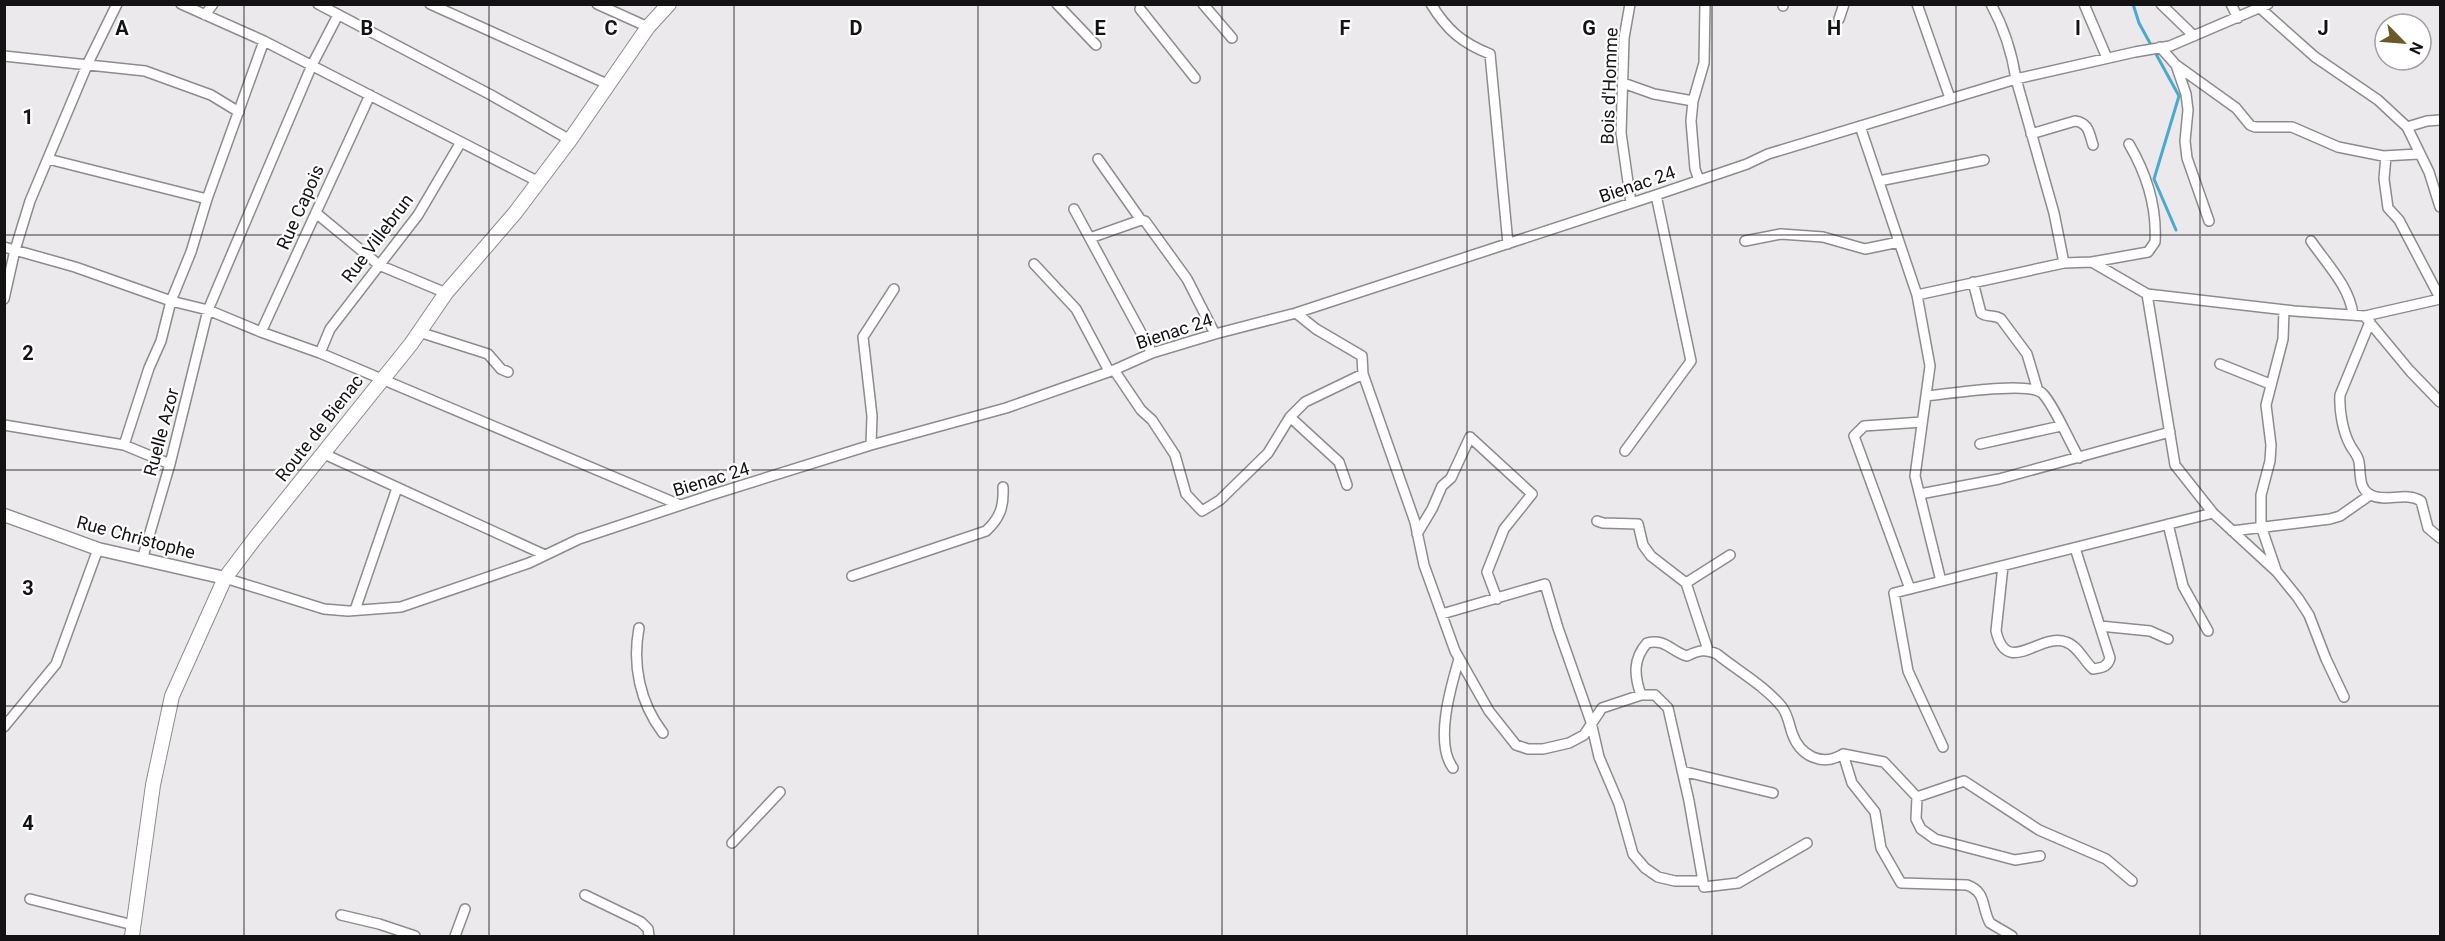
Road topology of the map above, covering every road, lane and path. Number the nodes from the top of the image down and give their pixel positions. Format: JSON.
{"nodes":[{"id":1,"x":117,"y":4,"type":"edge"},
{"id":2,"x":181,"y":4,"type":"edge"},
{"id":3,"x":213,"y":4,"type":"edge"},
{"id":4,"x":318,"y":4,"type":"edge"},
{"id":5,"x":430,"y":4,"type":"edge"},
{"id":6,"x":597,"y":4,"type":"edge"},
{"id":7,"x":669,"y":4,"type":"edge"},
{"id":8,"x":1057,"y":4,"type":"edge"},
{"id":9,"x":1203,"y":4,"type":"edge"},
{"id":10,"x":1431,"y":4,"type":"edge"},
{"id":11,"x":1630,"y":4,"type":"edge"},
{"id":12,"x":1705,"y":4,"type":"edge"},
{"id":13,"x":1844,"y":4,"type":"edge"},
{"id":14,"x":1917,"y":4,"type":"edge"},
{"id":15,"x":1991,"y":4,"type":"edge"},
{"id":16,"x":2084,"y":4,"type":"edge"},
{"id":17,"x":2161,"y":4,"type":"edge"},
{"id":18,"x":2231,"y":4,"type":"edge"},
{"id":19,"x":2264,"y":6,"type":"edge"},
{"id":20,"x":1140,"y":9,"type":"dead end"},
{"id":21,"x":205,"y":15,"type":"junction"},
{"id":22,"x":338,"y":15,"type":"junction"},
{"id":23,"x":2238,"y":18,"type":"junction"},
{"id":24,"x":1839,"y":20,"type":"dead end"},
{"id":25,"x":648,"y":27,"type":"junction"},
{"id":26,"x":2194,"y":36,"type":"junction"},
{"id":27,"x":1232,"y":38,"type":"dead end"},
{"id":28,"x":264,"y":41,"type":"junction"},
{"id":29,"x":1096,"y":45,"type":"dead end"},
{"id":30,"x":2165,"y":47,"type":"junction"},
{"id":31,"x":4,"y":56,"type":"edge"},
{"id":32,"x":2107,"y":58,"type":"junction"},
{"id":33,"x":88,"y":63,"type":"junction"},
{"id":34,"x":2176,"y":64,"type":"junction"},
{"id":35,"x":312,"y":65,"type":"junction"},
{"id":36,"x":1195,"y":78,"type":"dead end"},
{"id":37,"x":2016,"y":79,"type":"junction"},
{"id":38,"x":1623,"y":83,"type":"junction"},
{"id":39,"x":607,"y":84,"type":"junction"},
{"id":40,"x":370,"y":95,"type":"junction"},
{"id":41,"x":1950,"y":98,"type":"junction"},
{"id":42,"x":1693,"y":101,"type":"junction"},
{"id":43,"x":239,"y":112,"type":"junction"},
{"id":44,"x":2440,"y":120,"type":"edge"},
{"id":45,"x":1860,"y":126,"type":"junction"},
{"id":46,"x":2407,"y":127,"type":"junction"},
{"id":47,"x":2031,"y":134,"type":"junction"},
{"id":48,"x":570,"y":140,"type":"junction"},
{"id":49,"x":462,"y":142,"type":"junction"},
{"id":50,"x":2129,"y":144,"type":"dead end"},
{"id":51,"x":2093,"y":145,"type":"dead end"},
{"id":52,"x":2418,"y":154,"type":"junction"},
{"id":53,"x":2386,"y":156,"type":"junction"},
{"id":54,"x":48,"y":159,"type":"junction"},
{"id":55,"x":1098,"y":159,"type":"dead end"},
{"id":56,"x":1984,"y":160,"type":"dead end"},
{"id":57,"x":2429,"y":172,"type":"junction"},
{"id":58,"x":2440,"y":172,"type":"edge"},
{"id":59,"x":1699,"y":180,"type":"junction"},
{"id":60,"x":537,"y":181,"type":"junction"},
{"id":61,"x":1879,"y":181,"type":"junction"},
{"id":62,"x":1656,"y":195,"type":"junction"},
{"id":63,"x":207,"y":199,"type":"junction"},
{"id":64,"x":1631,"y":203,"type":"junction"},
{"id":65,"x":2440,"y":207,"type":"edge"},
{"id":66,"x":1074,"y":209,"type":"dead end"},
{"id":67,"x":315,"y":213,"type":"junction"},
{"id":68,"x":1141,"y":220,"type":"junction"},
{"id":69,"x":2209,"y":221,"type":"dead end"},
{"id":70,"x":1090,"y":238,"type":"junction"},
{"id":71,"x":1745,"y":241,"type":"dead end"},
{"id":72,"x":2311,"y":241,"type":"dead end"},
{"id":73,"x":1899,"y":242,"type":"junction"},
{"id":74,"x":1508,"y":244,"type":"junction"},
{"id":75,"x":4,"y":247,"type":"edge"},
{"id":76,"x":15,"y":250,"type":"junction"},
{"id":77,"x":2092,"y":262,"type":"junction"},
{"id":78,"x":2064,"y":263,"type":"junction"},
{"id":79,"x":1034,"y":264,"type":"dead end"},
{"id":80,"x":379,"y":265,"type":"junction"},
{"id":81,"x":1973,"y":282,"type":"junction"},
{"id":82,"x":894,"y":289,"type":"dead end"},
{"id":83,"x":446,"y":293,"type":"junction"},
{"id":84,"x":2146,"y":294,"type":"junction"},
{"id":85,"x":1917,"y":295,"type":"junction"},
{"id":86,"x":2440,"y":298,"type":"edge"},
{"id":87,"x":4,"y":299,"type":"edge"},
{"id":88,"x":171,"y":301,"type":"junction"},
{"id":89,"x":208,"y":310,"type":"junction"},
{"id":90,"x":2284,"y":310,"type":"junction"},
{"id":91,"x":1296,"y":314,"type":"junction"},
{"id":92,"x":2353,"y":315,"type":"junction"},
{"id":93,"x":2367,"y":319,"type":"junction"},
{"id":94,"x":261,"y":332,"type":"junction"},
{"id":95,"x":419,"y":332,"type":"junction"},
{"id":96,"x":1215,"y":334,"type":"junction"},
{"id":97,"x":320,"y":353,"type":"junction"},
{"id":98,"x":1152,"y":353,"type":"junction"},
{"id":99,"x":2220,"y":364,"type":"dead end"},
{"id":100,"x":1111,"y":370,"type":"junction"},
{"id":101,"x":507,"y":372,"type":"dead end"},
{"id":102,"x":1363,"y":374,"type":"junction"},
{"id":103,"x":380,"y":379,"type":"junction"},
{"id":104,"x":2270,"y":384,"type":"junction"},
{"id":105,"x":2038,"y":391,"type":"junction"},
{"id":106,"x":1926,"y":396,"type":"junction"},
{"id":107,"x":2440,"y":402,"type":"edge"},
{"id":108,"x":1290,"y":417,"type":"junction"},
{"id":109,"x":1922,"y":422,"type":"junction"},
{"id":110,"x":4,"y":424,"type":"edge"},
{"id":111,"x":2061,"y":426,"type":"junction"},
{"id":112,"x":2170,"y":432,"type":"junction"},
{"id":113,"x":124,"y":444,"type":"junction"},
{"id":114,"x":1980,"y":444,"type":"dead end"},
{"id":115,"x":871,"y":445,"type":"junction"},
{"id":116,"x":1625,"y":451,"type":"dead end"},
{"id":117,"x":322,"y":453,"type":"junction"},
{"id":118,"x":2079,"y":458,"type":"junction"},
{"id":119,"x":170,"y":464,"type":"junction"},
{"id":120,"x":1347,"y":485,"type":"dead end"},
{"id":121,"x":1003,"y":487,"type":"dead end"},
{"id":122,"x":397,"y":488,"type":"junction"},
{"id":123,"x":1920,"y":494,"type":"junction"},
{"id":124,"x":2370,"y":495,"type":"junction"},
{"id":125,"x":680,"y":505,"type":"junction"},
{"id":126,"x":2213,"y":513,"type":"junction"},
{"id":127,"x":4,"y":515,"type":"edge"},
{"id":128,"x":1597,"y":521,"type":"dead end"},
{"id":129,"x":2168,"y":524,"type":"junction"},
{"id":130,"x":2261,"y":526,"type":"junction"},
{"id":131,"x":2232,"y":531,"type":"junction"},
{"id":132,"x":1417,"y":534,"type":"junction"},
{"id":133,"x":2440,"y":538,"type":"edge"},
{"id":134,"x":2075,"y":548,"type":"junction"},
{"id":135,"x":98,"y":549,"type":"junction"},
{"id":136,"x":545,"y":555,"type":"junction"},
{"id":137,"x":1730,"y":555,"type":"dead end"},
{"id":138,"x":142,"y":560,"type":"junction"},
{"id":139,"x":2003,"y":566,"type":"junction"},
{"id":140,"x":2277,"y":572,"type":"junction"},
{"id":141,"x":852,"y":576,"type":"dead end"},
{"id":142,"x":225,"y":578,"type":"junction"},
{"id":143,"x":1941,"y":581,"type":"junction"},
{"id":144,"x":1686,"y":582,"type":"junction"},
{"id":145,"x":1910,"y":589,"type":"junction"},
{"id":146,"x":1497,"y":599,"type":"junction"},
{"id":147,"x":355,"y":610,"type":"junction"},
{"id":148,"x":1442,"y":614,"type":"junction"},
{"id":149,"x":2100,"y":626,"type":"junction"},
{"id":150,"x":639,"y":628,"type":"dead end"},
{"id":151,"x":2208,"y":631,"type":"dead end"},
{"id":152,"x":2168,"y":639,"type":"dead end"},
{"id":153,"x":1708,"y":650,"type":"junction"},
{"id":154,"x":1459,"y":659,"type":"junction"},
{"id":155,"x":1641,"y":695,"type":"junction"},
{"id":156,"x":2344,"y":697,"type":"dead end"},
{"id":157,"x":1591,"y":722,"type":"junction"},
{"id":158,"x":4,"y":727,"type":"edge"},
{"id":159,"x":663,"y":733,"type":"dead end"},
{"id":160,"x":1943,"y":747,"type":"dead end"},
{"id":161,"x":1843,"y":754,"type":"junction"},
{"id":162,"x":1453,"y":768,"type":"dead end"},
{"id":163,"x":1682,"y":771,"type":"junction"},
{"id":164,"x":780,"y":792,"type":"dead end"},
{"id":165,"x":1773,"y":793,"type":"dead end"},
{"id":166,"x":1917,"y":797,"type":"junction"},
{"id":167,"x":732,"y":843,"type":"dead end"},
{"id":168,"x":1807,"y":843,"type":"dead end"},
{"id":169,"x":2040,"y":856,"type":"dead end"},
{"id":170,"x":2132,"y":880,"type":"dead end"},
{"id":171,"x":1703,"y":881,"type":"junction"},
{"id":172,"x":585,"y":895,"type":"dead end"},
{"id":173,"x":30,"y":899,"type":"dead end"},
{"id":174,"x":465,"y":909,"type":"dead end"},
{"id":175,"x":341,"y":915,"type":"dead end"},
{"id":176,"x":133,"y":931,"type":"edge"},
{"id":177,"x":415,"y":936,"type":"edge"},
{"id":178,"x":454,"y":936,"type":"edge"},
{"id":179,"x":649,"y":936,"type":"edge"},
{"id":180,"x":2012,"y":936,"type":"edge"}],
"edges":[{"from":1,"to":33,"type":"street"},
{"from":2,"to":21,"type":"street"},
{"from":3,"to":21,"type":"street"},
{"from":4,"to":22,"type":"street"},
{"from":5,"to":39,"type":"street"},
{"from":6,"to":25,"type":"street"},
{"from":7,"to":25,"type":"main road","name":"Route de Bienac"},
{"from":8,"to":29,"type":"street"},
{"from":9,"to":27,"type":"street"},
{"from":10,"to":74,"type":"street"},
{"from":11,"to":38,"type":"street","name":"Bois d'Homme"},
{"from":12,"to":42,"type":"street"},
{"from":13,"to":24,"type":"street"},
{"from":14,"to":41,"type":"street"},
{"from":15,"to":37,"type":"street"},
{"from":16,"to":32,"type":"street"},
{"from":17,"to":26,"type":"street"},
{"from":18,"to":23,"type":"street"},
{"from":19,"to":23,"type":"street","name":"Bienac 24"},
{"from":19,"to":46,"type":"street"},
{"from":20,"to":36,"type":"street"},
{"from":21,"to":28,"type":"street"},
{"from":22,"to":35,"type":"street","name":"Ruelle Azor"},
{"from":22,"to":48,"type":"street"},
{"from":23,"to":26,"type":"street","name":"Bienac 24"},
{"from":25,"to":39,"type":"main road","name":"Route de Bienac"},
{"from":26,"to":30,"type":"street","name":"Bienac 24"},
{"from":28,"to":35,"type":"street"},
{"from":28,"to":43,"type":"street"},
{"from":30,"to":32,"type":"street","name":"Bienac 24"},
{"from":30,"to":34,"type":"street"},
{"from":31,"to":33,"type":"street"},
{"from":32,"to":37,"type":"street","name":"Bienac 24"},
{"from":33,"to":43,"type":"street"},
{"from":33,"to":54,"type":"street"},
{"from":34,"to":53,"type":"street"},
{"from":34,"to":69,"type":"street"},
{"from":35,"to":40,"type":"street"},
{"from":35,"to":89,"type":"street","name":"Ruelle Azor"},
{"from":37,"to":41,"type":"street","name":"Bienac 24"},
{"from":37,"to":47,"type":"street"},
{"from":38,"to":42,"type":"street"},
{"from":38,"to":64,"type":"street","name":"Bois d'Homme"},
{"from":39,"to":48,"type":"main road","name":"Route de Bienac"},
{"from":40,"to":49,"type":"street"},
{"from":40,"to":67,"type":"street","name":"Rue Capois"},
{"from":41,"to":45,"type":"street","name":"Bienac 24"},
{"from":42,"to":59,"type":"street"},
{"from":43,"to":63,"type":"street"},
{"from":44,"to":46,"type":"street"},
{"from":45,"to":59,"type":"street","name":"Bienac 24"},
{"from":45,"to":61,"type":"street"},
{"from":46,"to":52,"type":"street"},
{"from":47,"to":51,"type":"street"},
{"from":47,"to":78,"type":"street"},
{"from":48,"to":60,"type":"main road","name":"Route de Bienac"},
{"from":49,"to":60,"type":"street"},
{"from":49,"to":80,"type":"street","name":"Rue Villebrun"},
{"from":50,"to":77,"type":"street"},
{"from":52,"to":53,"type":"street"},
{"from":52,"to":57,"type":"street"},
{"from":53,"to":86,"type":"street"},
{"from":54,"to":63,"type":"street"},
{"from":54,"to":76,"type":"street"},
{"from":55,"to":68,"type":"street"},
{"from":56,"to":61,"type":"street"},
{"from":57,"to":58,"type":"street"},
{"from":57,"to":65,"type":"street"},
{"from":59,"to":62,"type":"street","name":"Bienac 24"},
{"from":60,"to":83,"type":"main road","name":"Route de Bienac"},
{"from":61,"to":73,"type":"street"},
{"from":62,"to":64,"type":"street","name":"Bienac 24"},
{"from":62,"to":116,"type":"street"},
{"from":63,"to":88,"type":"street"},
{"from":64,"to":74,"type":"street","name":"Bienac 24"},
{"from":66,"to":70,"type":"street"},
{"from":67,"to":80,"type":"street"},
{"from":67,"to":94,"type":"street","name":"Rue Capois"},
{"from":68,"to":70,"type":"street"},
{"from":68,"to":96,"type":"street"},
{"from":70,"to":98,"type":"street"},
{"from":71,"to":73,"type":"street"},
{"from":72,"to":92,"type":"street"},
{"from":73,"to":85,"type":"street"},
{"from":74,"to":91,"type":"street","name":"Bienac 24"},
{"from":75,"to":76,"type":"street"},
{"from":76,"to":87,"type":"street"},
{"from":76,"to":88,"type":"street"},
{"from":77,"to":78,"type":"street"},
{"from":77,"to":84,"type":"street"},
{"from":78,"to":81,"type":"street"},
{"from":79,"to":100,"type":"street"},
{"from":80,"to":83,"type":"street"},
{"from":80,"to":97,"type":"street","name":"Rue Villebrun"},
{"from":81,"to":85,"type":"street"},
{"from":81,"to":105,"type":"street"},
{"from":82,"to":115,"type":"street"},
{"from":83,"to":95,"type":"main road","name":"Route de Bienac"},
{"from":84,"to":90,"type":"street"},
{"from":84,"to":112,"type":"street"},
{"from":85,"to":106,"type":"street"},
{"from":86,"to":93,"type":"street"},
{"from":88,"to":89,"type":"street"},
{"from":88,"to":113,"type":"street"},
{"from":89,"to":94,"type":"street"},
{"from":89,"to":119,"type":"street","name":"Ruelle Azor"},
{"from":90,"to":92,"type":"street"},
{"from":90,"to":104,"type":"street"},
{"from":91,"to":96,"type":"street","name":"Bienac 24"},
{"from":91,"to":102,"type":"street"},
{"from":92,"to":93,"type":"street"},
{"from":93,"to":107,"type":"street"},
{"from":93,"to":124,"type":"street"},
{"from":94,"to":97,"type":"street"},
{"from":95,"to":101,"type":"street"},
{"from":95,"to":103,"type":"main road","name":"Route de Bienac"},
{"from":96,"to":98,"type":"street","name":"Bienac 24"},
{"from":97,"to":103,"type":"street"},
{"from":98,"to":100,"type":"street","name":"Bienac 24"},
{"from":99,"to":104,"type":"street"},
{"from":100,"to":108,"type":"street"},
{"from":100,"to":115,"type":"street","name":"Bienac 24"},
{"from":102,"to":108,"type":"street"},
{"from":102,"to":132,"type":"street"},
{"from":103,"to":117,"type":"main road","name":"Route de Bienac"},
{"from":103,"to":125,"type":"street"},
{"from":104,"to":130,"type":"street"},
{"from":105,"to":106,"type":"street"},
{"from":105,"to":111,"type":"street"},
{"from":106,"to":109,"type":"street"},
{"from":108,"to":120,"type":"street"},
{"from":109,"to":123,"type":"street"},
{"from":109,"to":145,"type":"street"},
{"from":110,"to":113,"type":"street"},
{"from":111,"to":114,"type":"street"},
{"from":111,"to":118,"type":"street"},
{"from":112,"to":118,"type":"street"},
{"from":112,"to":126,"type":"street"},
{"from":113,"to":119,"type":"street"},
{"from":115,"to":125,"type":"street","name":"Bienac 24"},
{"from":117,"to":122,"type":"street"},
{"from":117,"to":142,"type":"main road","name":"Route de Bienac"},
{"from":118,"to":123,"type":"street"},
{"from":119,"to":138,"type":"street","name":"Ruelle Azor"},
{"from":121,"to":141,"type":"street"},
{"from":122,"to":136,"type":"street"},
{"from":122,"to":147,"type":"street"},
{"from":123,"to":143,"type":"street"},
{"from":124,"to":130,"type":"street"},
{"from":124,"to":133,"type":"street"},
{"from":125,"to":136,"type":"street","name":"Bienac 24"},
{"from":126,"to":129,"type":"street"},
{"from":126,"to":131,"type":"street"},
{"from":127,"to":135,"type":"street","name":"Rue Christophe"},
{"from":128,"to":144,"type":"street"},
{"from":129,"to":134,"type":"street"},
{"from":129,"to":151,"type":"street"},
{"from":130,"to":131,"type":"street"},
{"from":130,"to":140,"type":"street"},
{"from":131,"to":140,"type":"street"},
{"from":132,"to":146,"type":"street"},
{"from":132,"to":148,"type":"street"},
{"from":134,"to":139,"type":"street"},
{"from":134,"to":149,"type":"street"},
{"from":135,"to":138,"type":"street","name":"Rue Christophe"},
{"from":135,"to":158,"type":"street"},
{"from":136,"to":147,"type":"street","name":"Bienac 24"},
{"from":137,"to":144,"type":"street"},
{"from":138,"to":142,"type":"street","name":"Rue Christophe"},
{"from":139,"to":143,"type":"street"},
{"from":139,"to":149,"type":"street"},
{"from":140,"to":156,"type":"street"},
{"from":142,"to":147,"type":"street","name":"Bienac 24"},
{"from":142,"to":176,"type":"main road","name":"Route de Bienac"},
{"from":143,"to":145,"type":"street"},
{"from":144,"to":153,"type":"street"},
{"from":145,"to":160,"type":"street"},
{"from":146,"to":148,"type":"street"},
{"from":146,"to":157,"type":"street"},
{"from":148,"to":154,"type":"street"},
{"from":149,"to":152,"type":"street"},
{"from":150,"to":159,"type":"street"},
{"from":153,"to":155,"type":"street"},
{"from":153,"to":161,"type":"street"},
{"from":154,"to":157,"type":"street"},
{"from":154,"to":162,"type":"street"},
{"from":155,"to":157,"type":"street"},
{"from":155,"to":163,"type":"street"},
{"from":157,"to":171,"type":"street"},
{"from":161,"to":166,"type":"street"},
{"from":161,"to":180,"type":"street"},
{"from":163,"to":165,"type":"street"},
{"from":163,"to":171,"type":"street"},
{"from":164,"to":167,"type":"street"},
{"from":166,"to":169,"type":"street"},
{"from":166,"to":170,"type":"street"},
{"from":168,"to":171,"type":"street"},
{"from":172,"to":179,"type":"street"},
{"from":173,"to":176,"type":"street"},
{"from":174,"to":178,"type":"street"},
{"from":175,"to":177,"type":"street"}]}
